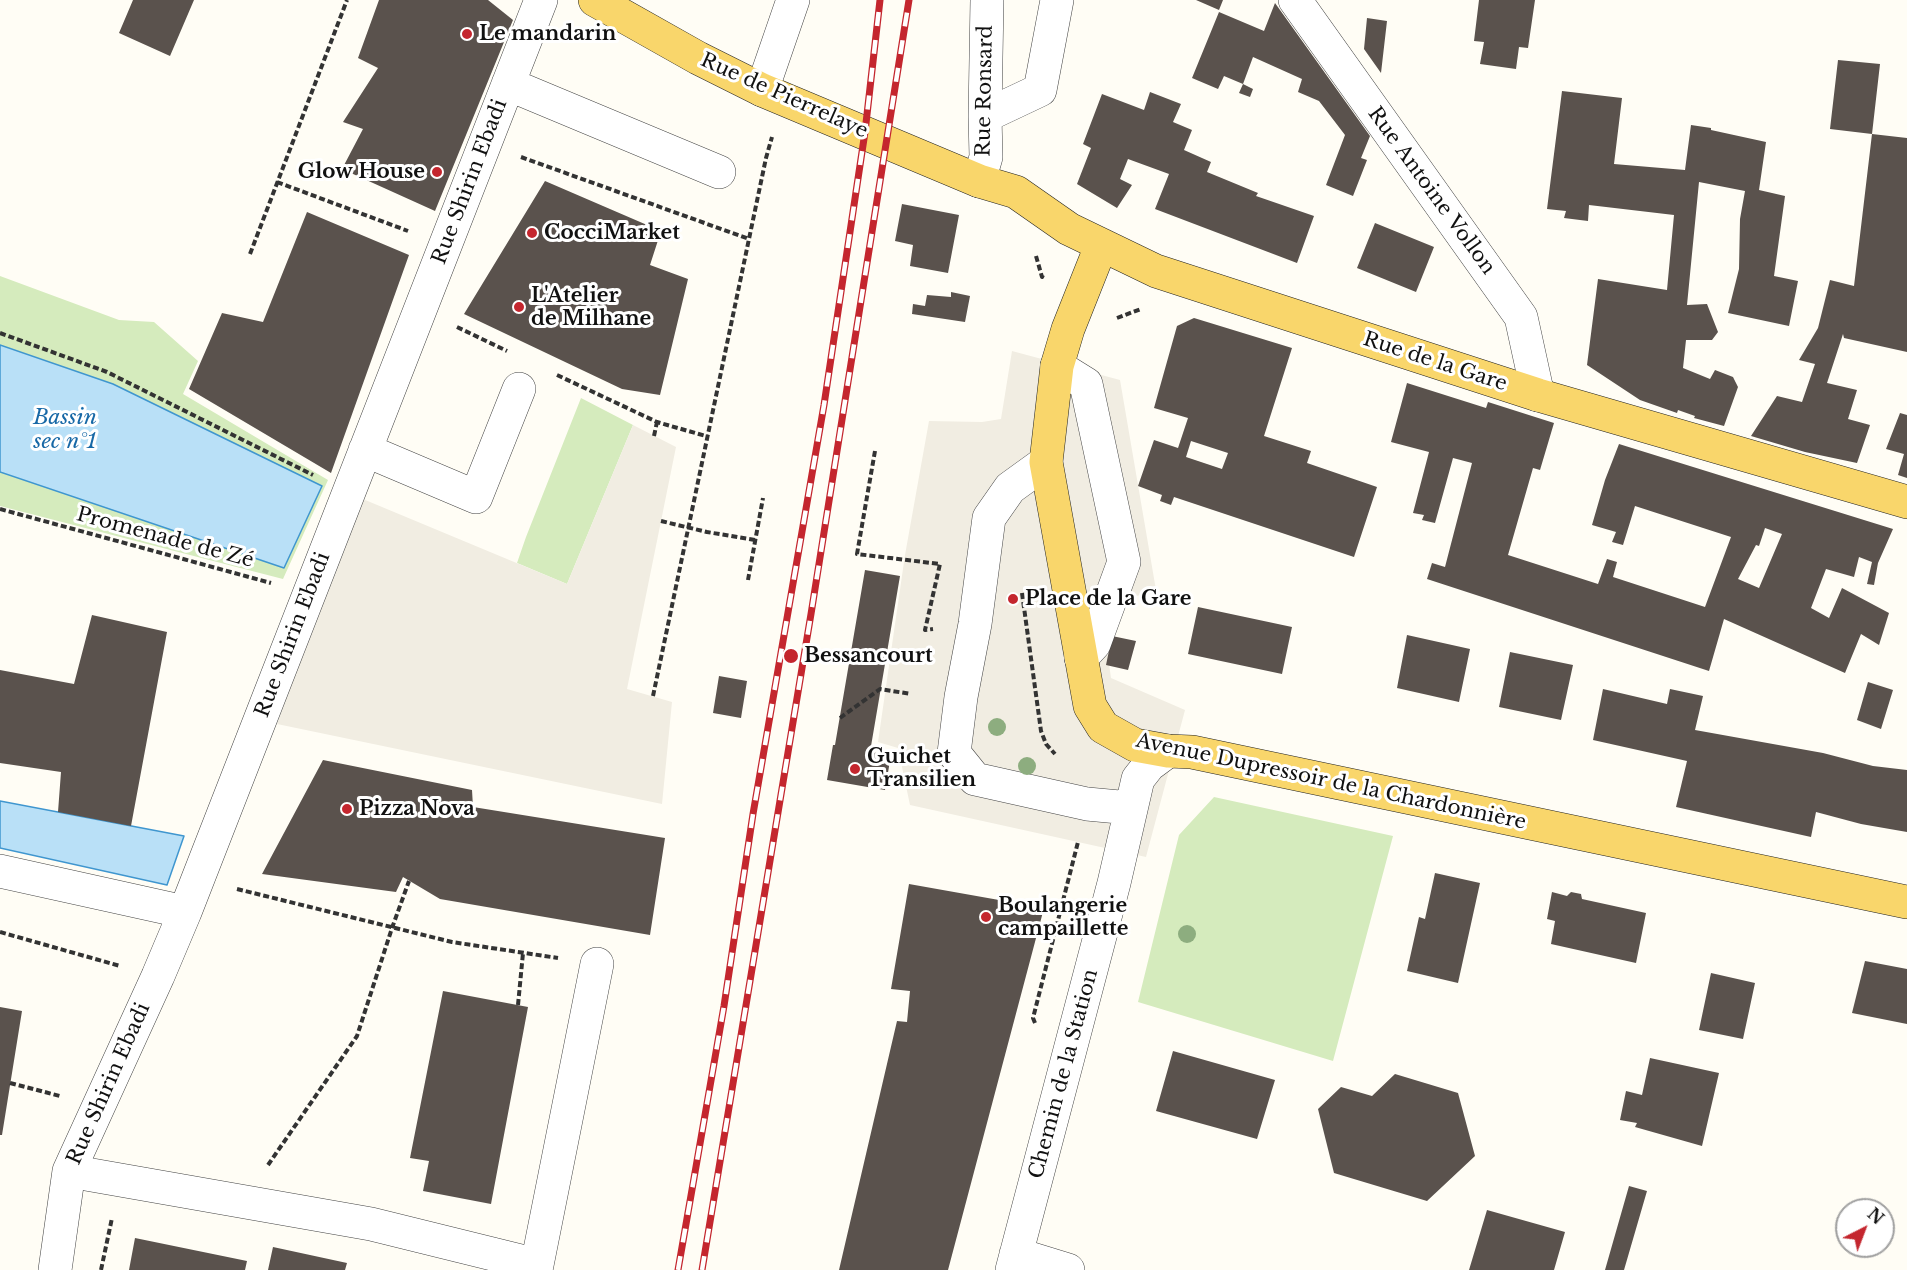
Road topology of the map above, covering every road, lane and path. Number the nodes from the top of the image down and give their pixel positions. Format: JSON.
{"nodes":[{"id":1,"x":347,"y":0,"type":"edge"},
{"id":2,"x":541,"y":0,"type":"edge"},
{"id":3,"x":596,"y":0,"type":"edge"},
{"id":4,"x":793,"y":0,"type":"edge"},
{"id":5,"x":987,"y":0,"type":"edge"},
{"id":6,"x":1057,"y":0,"type":"edge"},
{"id":7,"x":1295,"y":0,"type":"edge"},
{"id":8,"x":508,"y":84,"type":"junction"},
{"id":9,"x":772,"y":94,"type":"junction"},
{"id":10,"x":985,"y":116,"type":"junction"},
{"id":11,"x":485,"y":144,"type":"junction"},
{"id":12,"x":719,"y":172,"type":"dead end"},
{"id":13,"x":979,"y":181,"type":"junction"},
{"id":14,"x":277,"y":182,"type":"junction"},
{"id":15,"x":749,"y":239,"type":"junction"},
{"id":16,"x":445,"y":245,"type":"junction"},
{"id":17,"x":1101,"y":246,"type":"junction"},
{"id":18,"x":250,"y":254,"type":"dead end"},
{"id":19,"x":1156,"y":271,"type":"junction"},
{"id":20,"x":420,"y":309,"type":"junction"},
{"id":21,"x":1113,"y":319,"type":"dead end"},
{"id":22,"x":0,"y":333,"type":"edge"},
{"id":23,"x":517,"y":356,"type":"dead end"},
{"id":24,"x":1057,"y":366,"type":"junction"},
{"id":25,"x":549,"y":371,"type":"dead end"},
{"id":26,"x":519,"y":389,"type":"dead end"},
{"id":27,"x":1538,"y":395,"type":"junction"},
{"id":28,"x":657,"y":422,"type":"junction"},
{"id":29,"x":654,"y":436,"type":"dead end"},
{"id":30,"x":709,"y":437,"type":"junction"},
{"id":31,"x":365,"y":450,"type":"junction"},
{"id":32,"x":875,"y":451,"type":"dead end"},
{"id":33,"x":1046,"y":462,"type":"junction"},
{"id":34,"x":348,"y":493,"type":"junction"},
{"id":35,"x":763,"y":498,"type":"dead end"},
{"id":36,"x":1907,"y":502,"type":"edge"},
{"id":37,"x":0,"y":509,"type":"edge"},
{"id":38,"x":661,"y":521,"type":"dead end"},
{"id":39,"x":689,"y":528,"type":"junction"},
{"id":40,"x":755,"y":540,"type":"junction"},
{"id":41,"x":748,"y":580,"type":"dead end"},
{"id":42,"x":309,"y":593,"type":"junction"},
{"id":43,"x":925,"y":630,"type":"dead end"},
{"id":44,"x":1081,"y":658,"type":"junction"},
{"id":45,"x":911,"y":694,"type":"dead end"},
{"id":46,"x":653,"y":696,"type":"dead end"},
{"id":47,"x":840,"y":718,"type":"dead end"},
{"id":48,"x":1168,"y":751,"type":"junction"},
{"id":49,"x":1130,"y":808,"type":"junction"},
{"id":50,"x":0,"y":871,"type":"edge"},
{"id":51,"x":409,"y":881,"type":"dead end"},
{"id":52,"x":228,"y":887,"type":"dead end"},
{"id":53,"x":1907,"y":902,"type":"edge"},
{"id":54,"x":185,"y":912,"type":"junction"},
{"id":55,"x":392,"y":928,"type":"junction"},
{"id":56,"x":0,"y":932,"type":"edge"},
{"id":57,"x":523,"y":953,"type":"junction"},
{"id":58,"x":597,"y":963,"type":"joint"},
{"id":59,"x":158,"y":976,"type":"junction"},
{"id":60,"x":518,"y":1005,"type":"dead end"},
{"id":61,"x":10,"y":1083,"type":"dead end"},
{"id":62,"x":99,"y":1106,"type":"junction"},
{"id":63,"x":69,"y":1171,"type":"junction"},
{"id":64,"x":242,"y":1202,"type":"junction"},
{"id":65,"x":1014,"y":1262,"type":"edge"},
{"id":66,"x":536,"y":1268,"type":"edge"},
{"id":67,"x":55,"y":1270,"type":"edge"},
{"id":68,"x":1068,"y":1270,"type":"edge"}],
"edges":[{"from":1,"to":14,"type":"path"},
{"from":2,"to":8,"type":"street","name":"Rue Shirin Ebadi"},
{"from":3,"to":9,"type":"main road","name":"Rue de Pierrelaye"},
{"from":4,"to":9,"type":"street"},
{"from":5,"to":10,"type":"street","name":"Rue Ronsard"},
{"from":6,"to":10,"type":"street"},
{"from":7,"to":27,"type":"street","name":"Rue Antoine Vollon"},
{"from":8,"to":11,"type":"street","name":"Rue Shirin Ebadi"},
{"from":8,"to":12,"type":"street"},
{"from":9,"to":13,"type":"main road","name":"Rue de Pierrelaye"},
{"from":9,"to":15,"type":"path"},
{"from":10,"to":13,"type":"street","name":"Rue Ronsard"},
{"from":11,"to":15,"type":"path"},
{"from":11,"to":16,"type":"street","name":"Rue Shirin Ebadi"},
{"from":13,"to":17,"type":"main road","name":"Rue de la Gare"},
{"from":14,"to":16,"type":"path"},
{"from":14,"to":18,"type":"path"},
{"from":15,"to":30,"type":"path"},
{"from":16,"to":20,"type":"street","name":"Rue Shirin Ebadi"},
{"from":17,"to":19,"type":"main road","name":"Rue de la Gare"},
{"from":17,"to":24,"type":"main road","name":"Avenue Dupressoir de la Chardonnière"},
{"from":19,"to":21,"type":"path"},
{"from":19,"to":27,"type":"main road","name":"Rue de la Gare"},
{"from":20,"to":23,"type":"path"},
{"from":20,"to":31,"type":"street","name":"Rue Shirin Ebadi"},
{"from":22,"to":34,"type":"path"},
{"from":24,"to":33,"type":"main road","name":"Avenue Dupressoir de la Chardonnière"},
{"from":24,"to":44,"type":"street"},
{"from":25,"to":28,"type":"path"},
{"from":26,"to":31,"type":"street"},
{"from":27,"to":36,"type":"main road","name":"Rue de la Gare"},
{"from":28,"to":29,"type":"path"},
{"from":28,"to":30,"type":"path"},
{"from":30,"to":39,"type":"path"},
{"from":31,"to":34,"type":"street","name":"Rue Shirin Ebadi"},
{"from":32,"to":43,"type":"path"},
{"from":33,"to":44,"type":"main road","name":"Avenue Dupressoir de la Chardonnière"},
{"from":33,"to":49,"type":"street"},
{"from":34,"to":42,"type":"street","name":"Rue Shirin Ebadi"},
{"from":35,"to":40,"type":"path"},
{"from":37,"to":42,"type":"path","name":"Promenade de Zé"},
{"from":38,"to":39,"type":"path"},
{"from":39,"to":40,"type":"path"},
{"from":39,"to":46,"type":"path"},
{"from":40,"to":41,"type":"path"},
{"from":42,"to":54,"type":"street","name":"Rue Shirin Ebadi"},
{"from":44,"to":48,"type":"main road","name":"Avenue Dupressoir de la Chardonnière"},
{"from":45,"to":47,"type":"path"},
{"from":48,"to":49,"type":"street","name":"Chemin de la Station"},
{"from":48,"to":53,"type":"main road","name":"Avenue Dupressoir de la Chardonnière"},
{"from":49,"to":65,"type":"street","name":"Chemin de la Station"},
{"from":50,"to":54,"type":"street"},
{"from":51,"to":55,"type":"path"},
{"from":52,"to":55,"type":"path"},
{"from":54,"to":59,"type":"street","name":"Rue Shirin Ebadi"},
{"from":55,"to":57,"type":"path"},
{"from":55,"to":64,"type":"path"},
{"from":56,"to":59,"type":"path"},
{"from":57,"to":58,"type":"path"},
{"from":57,"to":60,"type":"path"},
{"from":58,"to":66,"type":"street"},
{"from":59,"to":62,"type":"street","name":"Rue Shirin Ebadi"},
{"from":61,"to":62,"type":"path"},
{"from":62,"to":63,"type":"street","name":"Rue Shirin Ebadi"},
{"from":63,"to":64,"type":"street"},
{"from":63,"to":67,"type":"street","name":"Rue Shirin Ebadi"},
{"from":64,"to":66,"type":"street"},
{"from":65,"to":68,"type":"street"}]}
